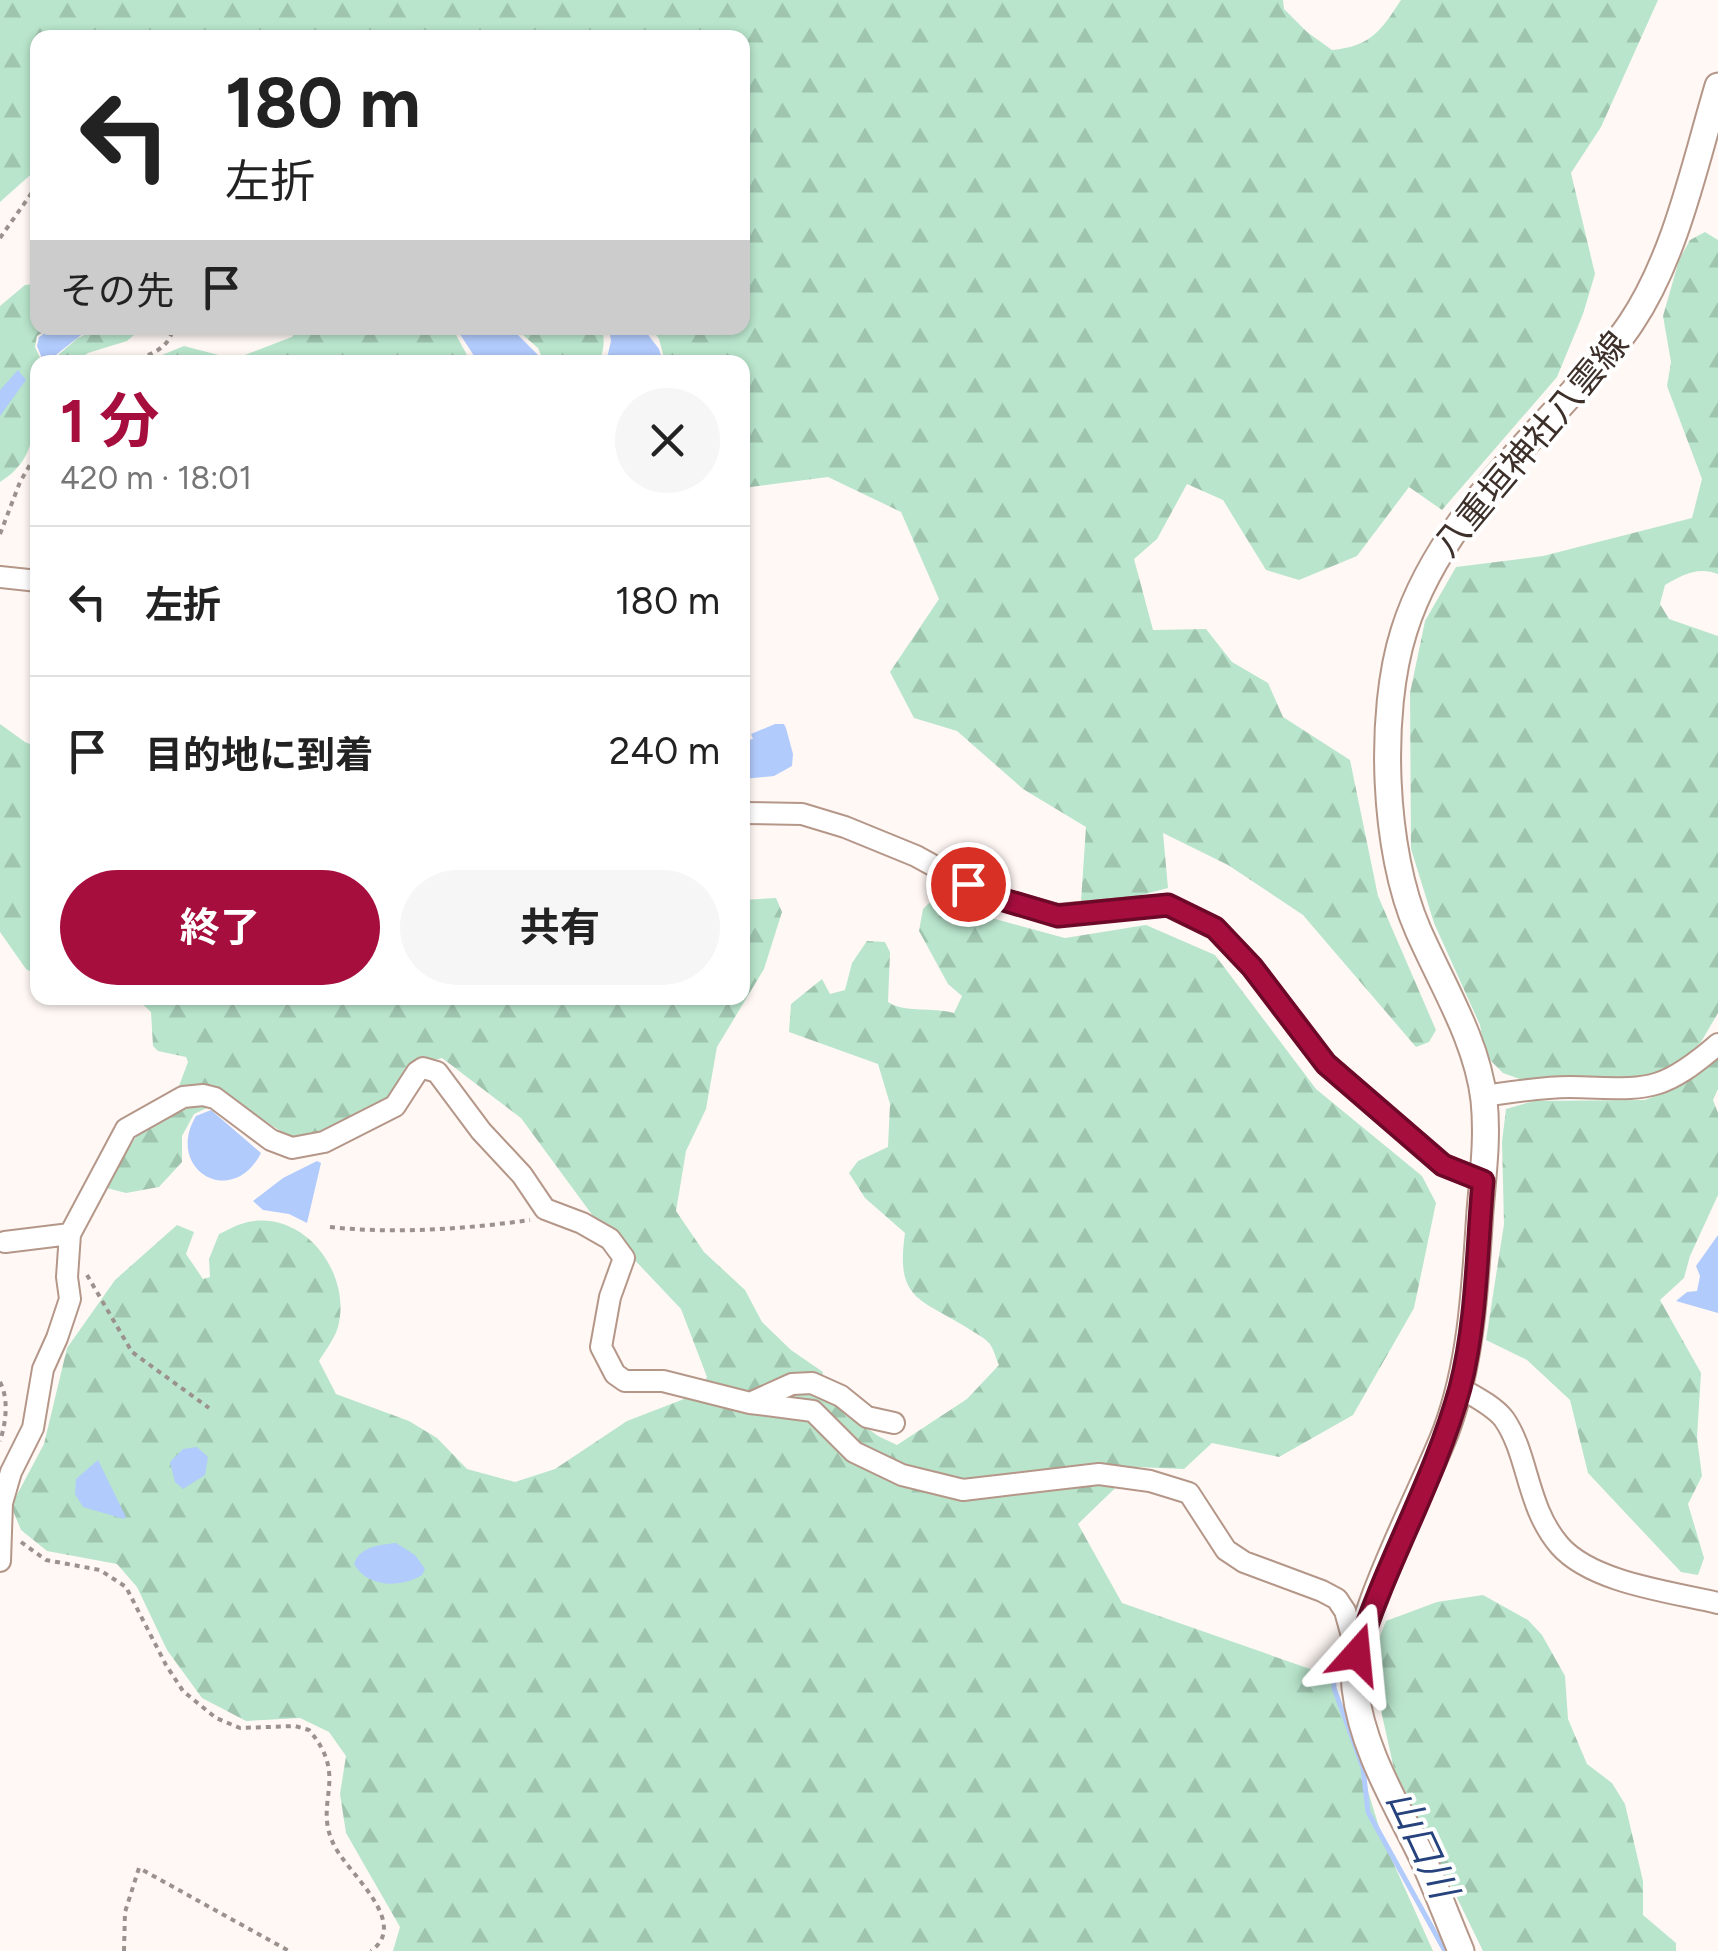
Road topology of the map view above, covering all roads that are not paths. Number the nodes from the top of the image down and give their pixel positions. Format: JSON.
{"nodes":[{"id":1,"x":1718,"y":86,"type":"edge"},
{"id":2,"x":0,"y":577,"type":"edge"},
{"id":3,"x":30,"y":580,"type":"edge"},
{"id":4,"x":750,"y":813,"type":"edge"},
{"id":5,"x":1718,"y":1044,"type":"edge"},
{"id":6,"x":1484,"y":1096,"type":"junction"},
{"id":7,"x":1483,"y":1181,"type":"junction"},
{"id":8,"x":70,"y":1234,"type":"junction"},
{"id":9,"x":5,"y":1242,"type":"dead end"},
{"id":10,"x":1460,"y":1388,"type":"junction"},
{"id":11,"x":750,"y":1403,"type":"junction"},
{"id":12,"x":894,"y":1423,"type":"dead end"},
{"id":13,"x":1,"y":1529,"type":"edge"},
{"id":14,"x":0,"y":1562,"type":"edge"},
{"id":15,"x":1718,"y":1603,"type":"edge"},
{"id":16,"x":1357,"y":1654,"type":"junction"},
{"id":17,"x":1460,"y":1951,"type":"edge"}],
"edges":[{"from":1,"to":6,"type":"main road","name":"八重垣神社八雲線"},
{"from":2,"to":3,"type":"street"},
{"from":4,"to":7,"type":"street"},
{"from":5,"to":6,"type":"street"},
{"from":6,"to":7,"type":"main road","name":"八重垣神社八雲線"},
{"from":7,"to":10,"type":"main road","name":"八重垣神社八雲線"},
{"from":8,"to":9,"type":"street"},
{"from":8,"to":11,"type":"street"},
{"from":8,"to":13,"type":"street"},
{"from":10,"to":15,"type":"street"},
{"from":10,"to":16,"type":"main road","name":"八重垣神社八雲線"},
{"from":11,"to":12,"type":"street"},
{"from":11,"to":16,"type":"street"},
{"from":13,"to":14,"type":"street"},
{"from":16,"to":17,"type":"main road","name":"八重垣神社八雲線"}]}
